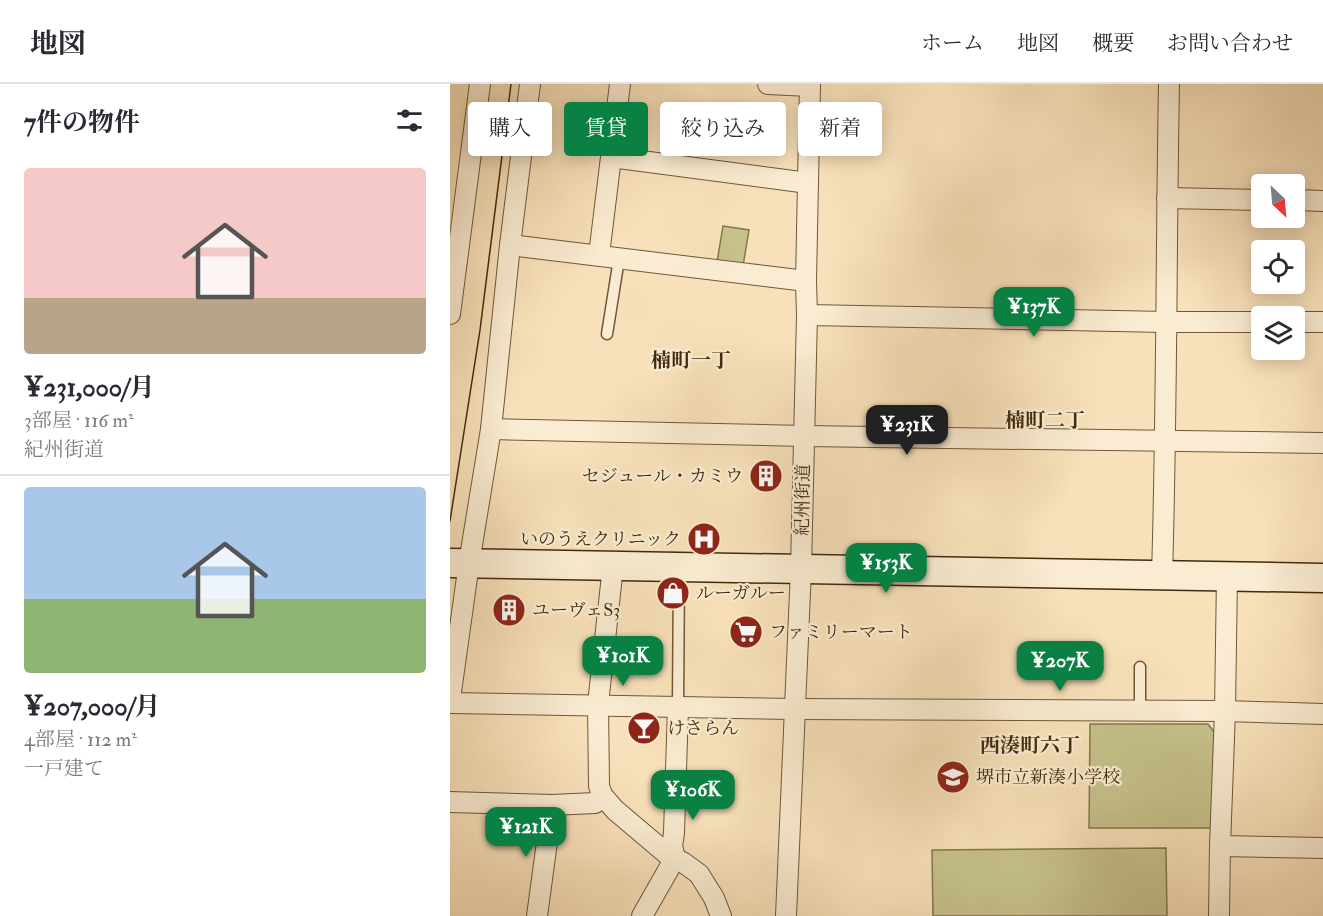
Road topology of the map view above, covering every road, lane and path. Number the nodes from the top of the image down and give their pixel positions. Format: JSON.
{"nodes":[{"id":1,"x":480,"y":84,"type":"edge"},
{"id":2,"x":530,"y":84,"type":"edge"},
{"id":3,"x":620,"y":84,"type":"edge"},
{"id":4,"x":768,"y":84,"type":"edge"},
{"id":5,"x":1169,"y":84,"type":"edge"},
{"id":6,"x":810,"y":85,"type":"edge"},
{"id":7,"x":611,"y":157,"type":"junction"},
{"id":8,"x":808,"y":183,"type":"junction"},
{"id":9,"x":1167,"y":198,"type":"junction"},
{"id":10,"x":1251,"y":200,"type":"edge"},
{"id":11,"x":1305,"y":200,"type":"edge"},
{"id":12,"x":1323,"y":201,"type":"edge"},
{"id":13,"x":455,"y":232,"type":"edge"},
{"id":14,"x":510,"y":245,"type":"junction"},
{"id":15,"x":599,"y":255,"type":"junction"},
{"id":16,"x":620,"y":259,"type":"junction"},
{"id":17,"x":806,"y":281,"type":"junction"},
{"id":18,"x":450,"y":314,"type":"edge"},
{"id":19,"x":807,"y":315,"type":"junction"},
{"id":20,"x":1166,"y":322,"type":"junction"},
{"id":21,"x":1251,"y":322,"type":"edge"},
{"id":22,"x":1305,"y":322,"type":"edge"},
{"id":23,"x":1323,"y":322,"type":"edge"},
{"id":24,"x":607,"y":334,"type":"dead end"},
{"id":25,"x":491,"y":429,"type":"junction"},
{"id":26,"x":804,"y":436,"type":"junction"},
{"id":27,"x":1166,"y":440,"type":"junction"},
{"id":28,"x":1323,"y":443,"type":"edge"},
{"id":29,"x":459,"y":563,"type":"edge"},
{"id":30,"x":613,"y":566,"type":"junction"},
{"id":31,"x":679,"y":567,"type":"junction"},
{"id":32,"x":801,"y":569,"type":"junction"},
{"id":33,"x":1162,"y":575,"type":"junction"},
{"id":34,"x":1227,"y":576,"type":"junction"},
{"id":35,"x":1323,"y":578,"type":"edge"},
{"id":36,"x":1140,"y":667,"type":"dead end"},
{"id":37,"x":450,"y":701,"type":"edge"},
{"id":38,"x":598,"y":704,"type":"junction"},
{"id":39,"x":678,"y":707,"type":"junction"},
{"id":40,"x":795,"y":709,"type":"junction"},
{"id":41,"x":1140,"y":711,"type":"junction"},
{"id":42,"x":1225,"y":711,"type":"junction"},
{"id":43,"x":1323,"y":714,"type":"edge"},
{"id":44,"x":602,"y":795,"type":"junction"},
{"id":45,"x":450,"y":802,"type":"edge"},
{"id":46,"x":552,"y":805,"type":"junction"},
{"id":47,"x":1220,"y":846,"type":"junction"},
{"id":48,"x":1323,"y":848,"type":"edge"},
{"id":49,"x":675,"y":858,"type":"junction"},
{"id":50,"x":537,"y":916,"type":"edge"},
{"id":51,"x":642,"y":916,"type":"edge"},
{"id":52,"x":721,"y":916,"type":"edge"},
{"id":53,"x":786,"y":916,"type":"edge"},
{"id":54,"x":1219,"y":916,"type":"edge"}],
"edges":[{"from":1,"to":13,"type":"street"},
{"from":2,"to":14,"type":"street"},
{"from":3,"to":7,"type":"street"},
{"from":4,"to":6,"type":"street"},
{"from":5,"to":9,"type":"street"},
{"from":6,"to":8,"type":"street","name":"紀州街道"},
{"from":7,"to":8,"type":"street"},
{"from":7,"to":15,"type":"street"},
{"from":8,"to":17,"type":"street","name":"紀州街道"},
{"from":9,"to":10,"type":"street"},
{"from":9,"to":20,"type":"street"},
{"from":11,"to":12,"type":"street"},
{"from":13,"to":18,"type":"street"},
{"from":14,"to":15,"type":"street"},
{"from":14,"to":25,"type":"street"},
{"from":15,"to":16,"type":"street"},
{"from":16,"to":17,"type":"street"},
{"from":16,"to":24,"type":"lane"},
{"from":17,"to":19,"type":"street","name":"紀州街道"},
{"from":19,"to":20,"type":"street"},
{"from":19,"to":26,"type":"street","name":"紀州街道"},
{"from":20,"to":21,"type":"street"},
{"from":20,"to":27,"type":"street"},
{"from":22,"to":23,"type":"street"},
{"from":25,"to":26,"type":"street"},
{"from":25,"to":29,"type":"street"},
{"from":26,"to":27,"type":"street"},
{"from":26,"to":32,"type":"street","name":"紀州街道"},
{"from":27,"to":28,"type":"street"},
{"from":27,"to":33,"type":"street"},
{"from":29,"to":30,"type":"street"},
{"from":29,"to":37,"type":"street"},
{"from":30,"to":31,"type":"street"},
{"from":30,"to":38,"type":"street"},
{"from":31,"to":32,"type":"street"},
{"from":31,"to":39,"type":"lane"},
{"from":32,"to":33,"type":"street"},
{"from":32,"to":40,"type":"street","name":"紀州街道"},
{"from":33,"to":34,"type":"street"},
{"from":34,"to":35,"type":"street"},
{"from":34,"to":42,"type":"street"},
{"from":36,"to":41,"type":"lane"},
{"from":37,"to":38,"type":"street"},
{"from":38,"to":39,"type":"street"},
{"from":38,"to":44,"type":"street"},
{"from":39,"to":40,"type":"street"},
{"from":39,"to":49,"type":"street"},
{"from":40,"to":41,"type":"street"},
{"from":40,"to":53,"type":"street","name":"紀州街道"},
{"from":41,"to":42,"type":"street"},
{"from":42,"to":43,"type":"street"},
{"from":42,"to":47,"type":"street"},
{"from":44,"to":46,"type":"street"},
{"from":44,"to":49,"type":"street"},
{"from":45,"to":46,"type":"street"},
{"from":46,"to":50,"type":"street"},
{"from":47,"to":48,"type":"street"},
{"from":47,"to":54,"type":"street"},
{"from":49,"to":51,"type":"street"},
{"from":49,"to":52,"type":"street"}]}
